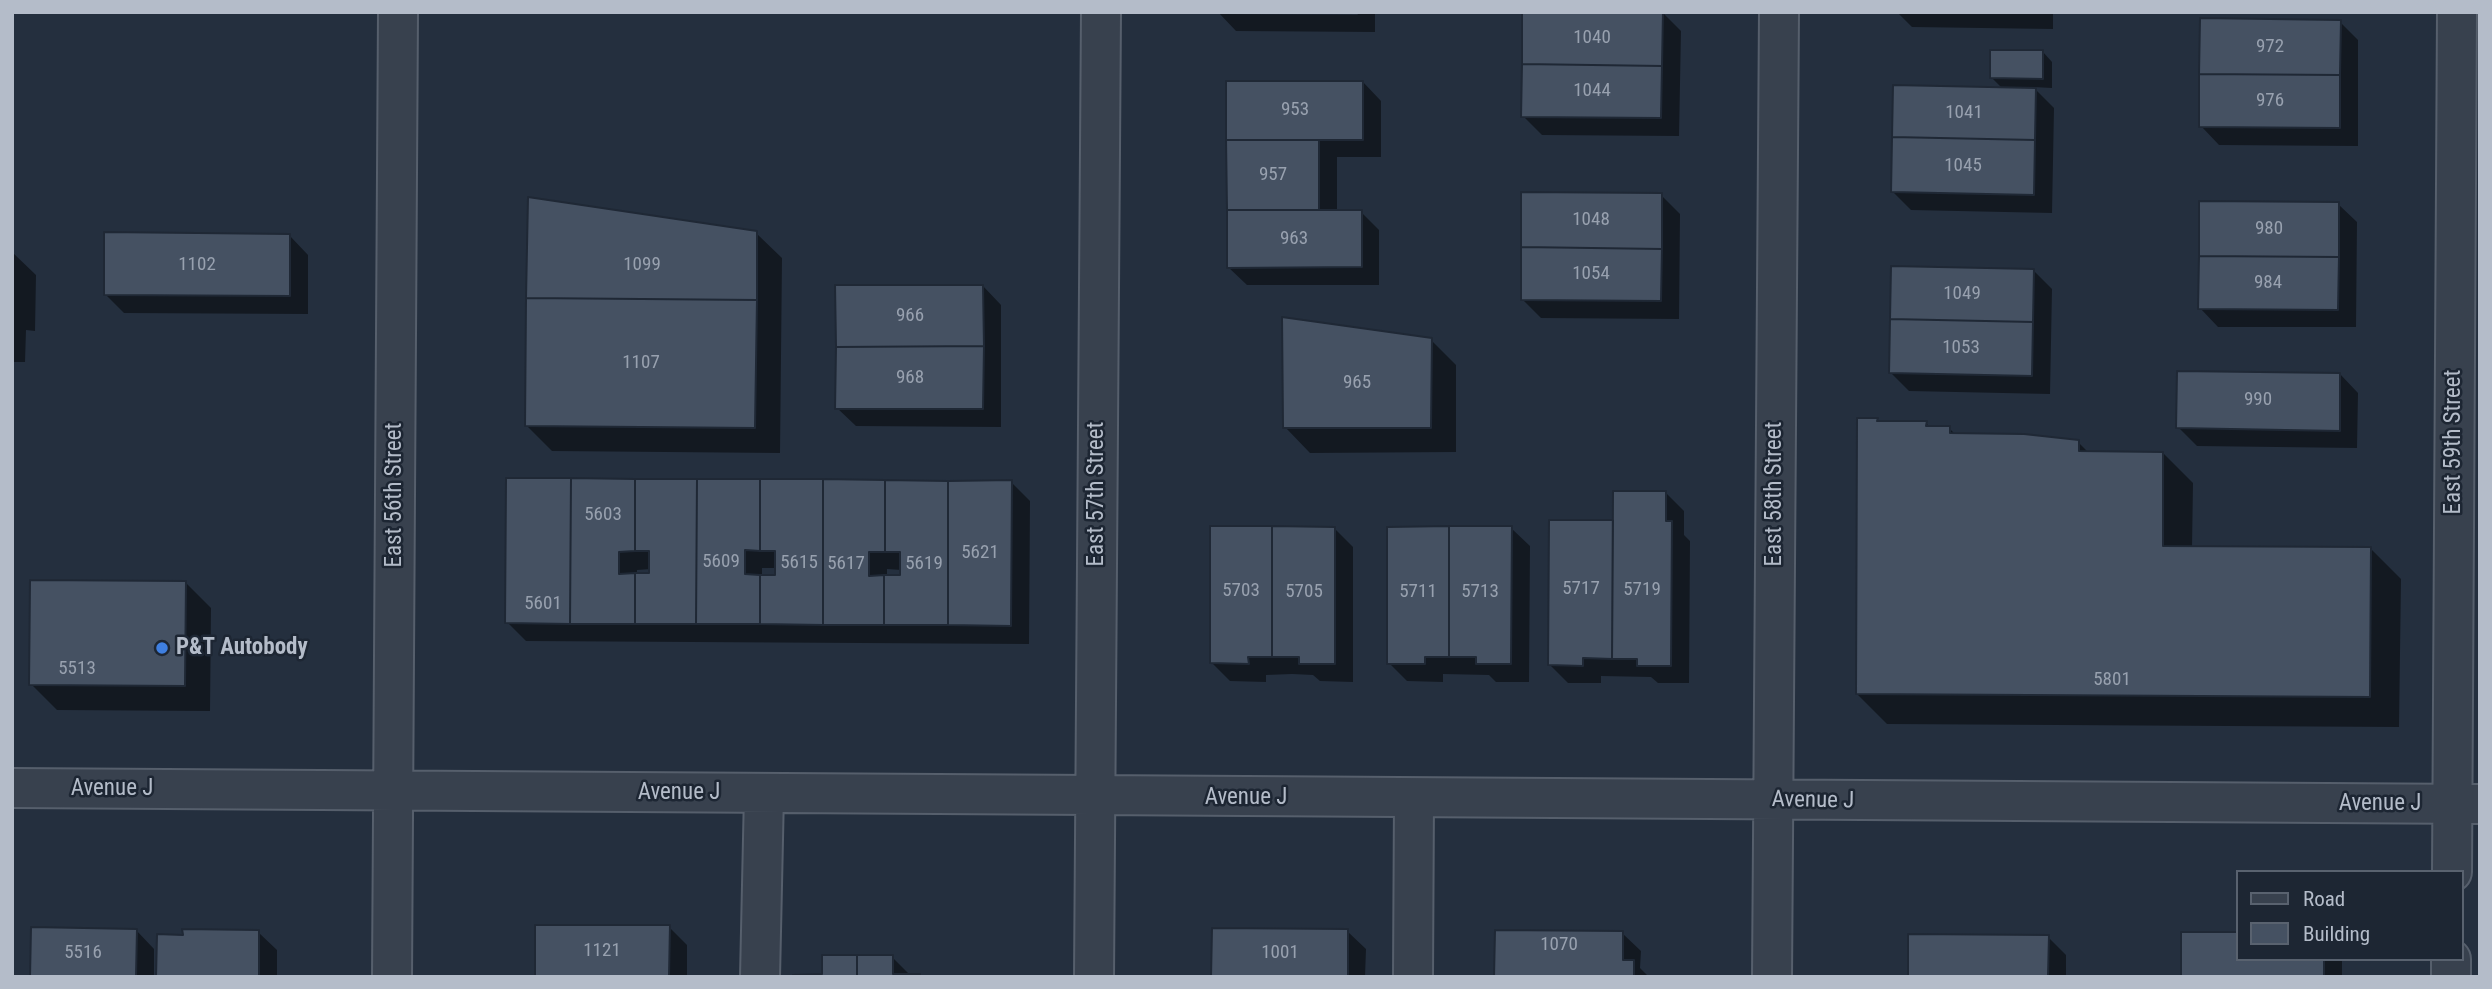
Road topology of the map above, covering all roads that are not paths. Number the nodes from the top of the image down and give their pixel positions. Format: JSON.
{"nodes":[{"id":1,"x":398,"y":12,"type":"edge"},
{"id":2,"x":1101,"y":12,"type":"edge"},
{"id":3,"x":1779,"y":12,"type":"edge"},
{"id":4,"x":2457,"y":12,"type":"edge"},
{"id":5,"x":12,"y":788,"type":"edge"},
{"id":6,"x":393,"y":790,"type":"junction"},
{"id":7,"x":764,"y":793,"type":"junction"},
{"id":8,"x":1095,"y":796,"type":"junction"},
{"id":9,"x":1414,"y":799,"type":"junction"},
{"id":10,"x":1773,"y":800,"type":"junction"},
{"id":11,"x":2466,"y":804,"type":"edge"},
{"id":12,"x":2452,"y":870,"type":"edge"},
{"id":13,"x":392,"y":977,"type":"edge"},
{"id":14,"x":760,"y":977,"type":"edge"},
{"id":15,"x":1094,"y":977,"type":"edge"},
{"id":16,"x":1413,"y":977,"type":"edge"},
{"id":17,"x":1772,"y":977,"type":"edge"}],
"edges":[{"from":1,"to":6,"type":"street","name":"East 56th Street"},
{"from":2,"to":8,"type":"street","name":"East 57th Street"},
{"from":3,"to":10,"type":"street","name":"East 58th Street"},
{"from":4,"to":11,"type":"street","name":"East 59th Street"},
{"from":5,"to":6,"type":"street","name":"Avenue J"},
{"from":6,"to":7,"type":"street","name":"Avenue J"},
{"from":6,"to":13,"type":"street","name":"East 56th Street"},
{"from":7,"to":8,"type":"street","name":"Avenue J"},
{"from":7,"to":14,"type":"street"},
{"from":8,"to":9,"type":"street","name":"Avenue J"},
{"from":8,"to":15,"type":"street","name":"East 57th Street"},
{"from":9,"to":10,"type":"street","name":"Avenue J"},
{"from":9,"to":16,"type":"street"},
{"from":10,"to":11,"type":"street","name":"Avenue J"},
{"from":10,"to":17,"type":"street","name":"East 58th Street"},
{"from":11,"to":12,"type":"street","name":"East 59th Street"}]}
